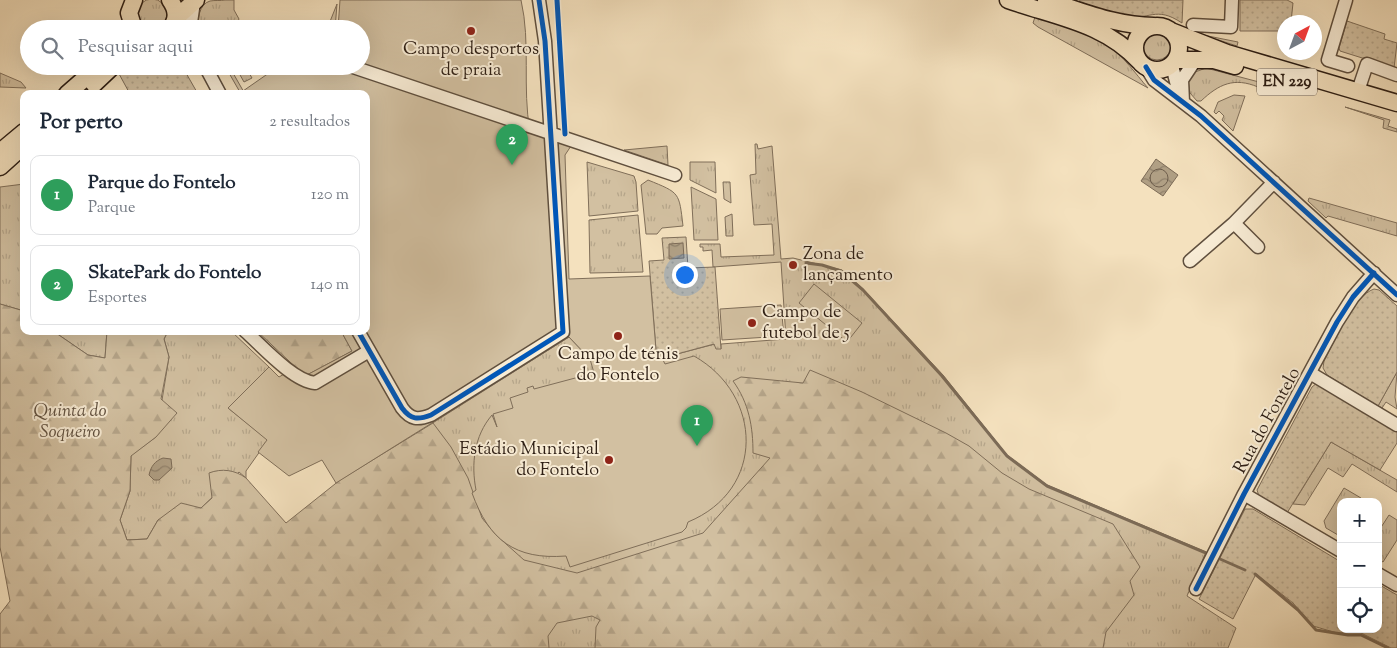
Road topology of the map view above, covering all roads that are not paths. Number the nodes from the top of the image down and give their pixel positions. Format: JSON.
{"nodes":[{"id":1,"x":539,"y":0,"type":"edge"},
{"id":2,"x":1008,"y":0,"type":"edge"},
{"id":3,"x":1046,"y":0,"type":"edge"},
{"id":4,"x":1232,"y":0,"type":"edge"},
{"id":5,"x":1346,"y":0,"type":"edge"},
{"id":6,"x":195,"y":1,"type":"edge"},
{"id":7,"x":176,"y":17,"type":"edge"},
{"id":8,"x":192,"y":20,"type":"edge"},
{"id":9,"x":1193,"y":25,"type":"dead end"},
{"id":10,"x":1154,"y":26,"type":"junction"},
{"id":11,"x":1171,"y":30,"type":"junction"},
{"id":12,"x":1196,"y":59,"type":"junction"},
{"id":13,"x":1174,"y":63,"type":"junction"},
{"id":14,"x":1143,"y":64,"type":"junction"},
{"id":15,"x":1348,"y":66,"type":"dead end"},
{"id":16,"x":370,"y":73,"type":"edge"},
{"id":17,"x":89,"y":75,"type":"edge"},
{"id":18,"x":103,"y":75,"type":"edge"},
{"id":19,"x":210,"y":75,"type":"edge"},
{"id":20,"x":1397,"y":75,"type":"edge"},
{"id":21,"x":72,"y":90,"type":"edge"},
{"id":22,"x":87,"y":90,"type":"edge"},
{"id":23,"x":218,"y":90,"type":"edge"},
{"id":24,"x":1358,"y":91,"type":"junction"},
{"id":25,"x":1184,"y":102,"type":"junction"},
{"id":26,"x":1397,"y":103,"type":"edge"},
{"id":27,"x":1397,"y":114,"type":"edge"},
{"id":28,"x":549,"y":132,"type":"junction"},
{"id":29,"x":20,"y":135,"type":"edge"},
{"id":30,"x":20,"y":149,"type":"edge"},
{"id":31,"x":0,"y":152,"type":"edge"},
{"id":32,"x":0,"y":166,"type":"edge"},
{"id":33,"x":674,"y":175,"type":"dead end"},
{"id":34,"x":1274,"y":182,"type":"junction"},
{"id":35,"x":1234,"y":223,"type":"junction"},
{"id":36,"x":1258,"y":246,"type":"dead end"},
{"id":37,"x":1190,"y":261,"type":"dead end"},
{"id":38,"x":1374,"y":273,"type":"junction"},
{"id":39,"x":1397,"y":295,"type":"edge"},
{"id":40,"x":250,"y":335,"type":"edge"},
{"id":41,"x":360,"y":335,"type":"edge"},
{"id":42,"x":369,"y":351,"type":"junction"},
{"id":43,"x":1310,"y":373,"type":"junction"},
{"id":44,"x":1397,"y":425,"type":"edge"},
{"id":45,"x":1244,"y":494,"type":"junction"},
{"id":46,"x":1337,"y":549,"type":"edge"},
{"id":47,"x":1382,"y":576,"type":"edge"},
{"id":48,"x":1397,"y":585,"type":"edge"},
{"id":49,"x":1196,"y":589,"type":"dead end"}],
"edges":[{"from":1,"to":28,"type":"street"},
{"from":2,"to":14,"type":"main road"},
{"from":3,"to":10,"type":"main road","number":"EN 229"},
{"from":4,"to":9,"type":"street"},
{"from":5,"to":15,"type":"street"},
{"from":6,"to":7,"type":"main road"},
{"from":6,"to":8,"type":"street"},
{"from":10,"to":11,"type":"main road","number":"EN 229"},
{"from":10,"to":14,"type":"main road"},
{"from":11,"to":13,"type":"main road"},
{"from":11,"to":24,"type":"main road","number":"EN 229"},
{"from":12,"to":13,"type":"main road","number":"EN 229"},
{"from":12,"to":25,"type":"street"},
{"from":12,"to":27,"type":"main road","number":"EN 229"},
{"from":13,"to":14,"type":"main road","number":"EN 229"},
{"from":13,"to":25,"type":"street"},
{"from":14,"to":25,"type":"street"},
{"from":16,"to":28,"type":"street"},
{"from":17,"to":21,"type":"main road"},
{"from":18,"to":22,"type":"main road"},
{"from":19,"to":23,"type":"street"},
{"from":20,"to":24,"type":"street"},
{"from":24,"to":26,"type":"main road","number":"EN 229"},
{"from":25,"to":34,"type":"street"},
{"from":28,"to":33,"type":"street"},
{"from":28,"to":42,"type":"street"},
{"from":29,"to":31,"type":"main road"},
{"from":30,"to":32,"type":"main road"},
{"from":34,"to":35,"type":"street"},
{"from":34,"to":38,"type":"street"},
{"from":35,"to":36,"type":"street"},
{"from":35,"to":37,"type":"street"},
{"from":38,"to":39,"type":"street"},
{"from":38,"to":43,"type":"street","name":"Rua do Fontelo"},
{"from":40,"to":42,"type":"street"},
{"from":41,"to":42,"type":"street"},
{"from":43,"to":44,"type":"street"},
{"from":43,"to":45,"type":"street","name":"Rua do Fontelo"},
{"from":45,"to":46,"type":"street"},
{"from":45,"to":49,"type":"street","name":"Rua do Fontelo"},
{"from":47,"to":48,"type":"street"}]}
